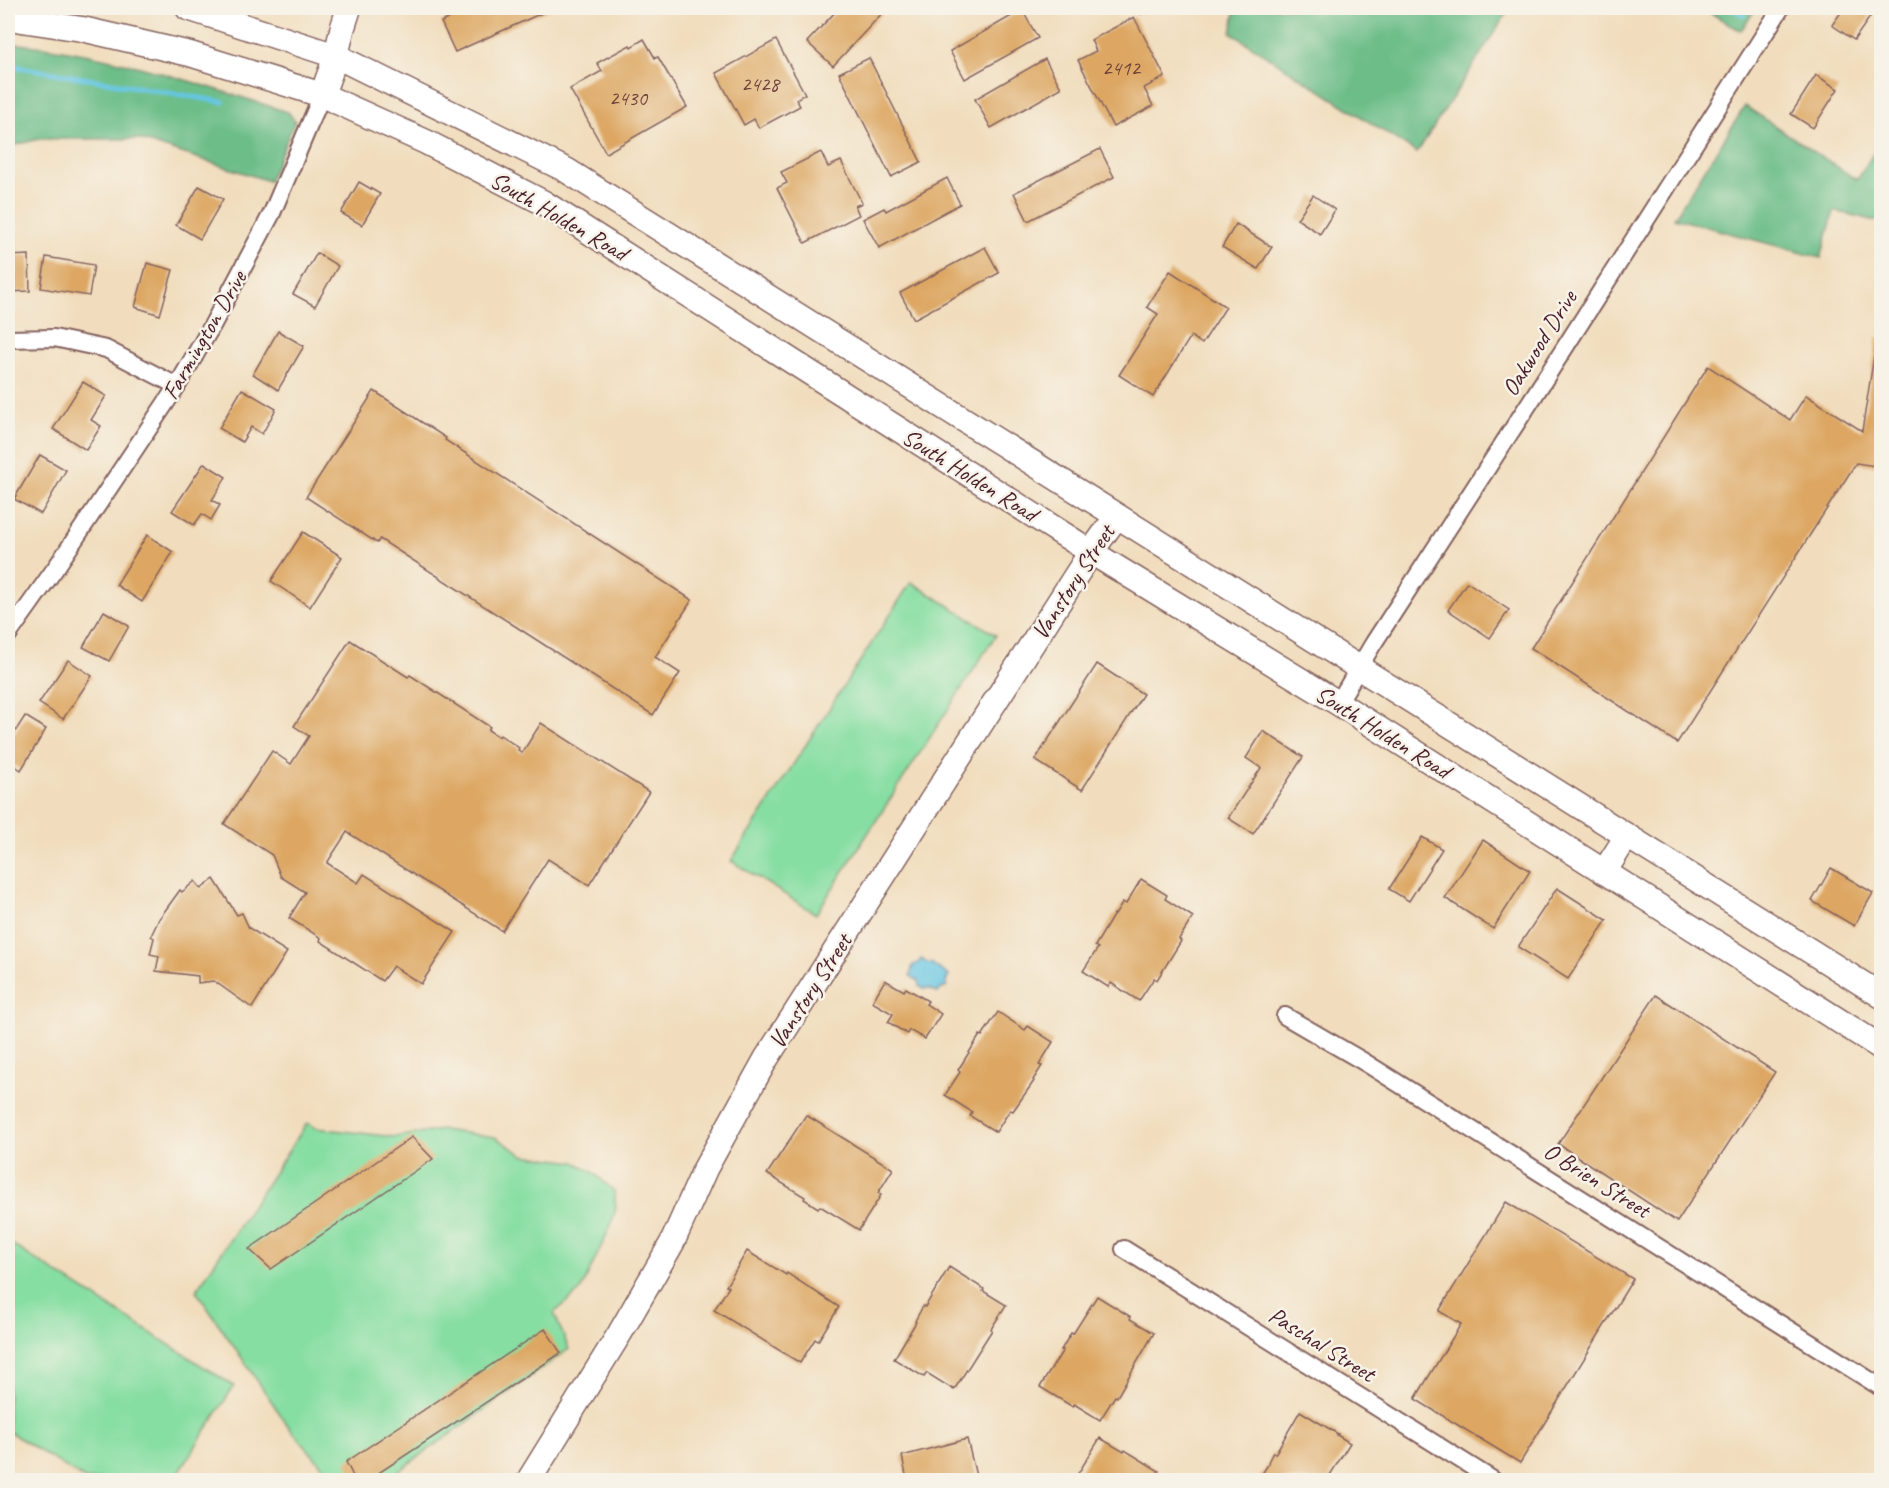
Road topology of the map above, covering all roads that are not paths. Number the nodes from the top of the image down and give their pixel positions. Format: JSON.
{"nodes":[{"id":1,"x":188,"y":8,"type":"edge"},
{"id":2,"x":349,"y":8,"type":"edge"},
{"id":3,"x":1780,"y":8,"type":"edge"},
{"id":4,"x":8,"y":18,"type":"edge"},
{"id":5,"x":336,"y":56,"type":"junction"},
{"id":6,"x":322,"y":95,"type":"junction"},
{"id":7,"x":8,"y":339,"type":"edge"},
{"id":8,"x":177,"y":386,"type":"junction"},
{"id":9,"x":1117,"y":516,"type":"junction"},
{"id":10,"x":1091,"y":552,"type":"junction"},
{"id":11,"x":8,"y":636,"type":"edge"},
{"id":12,"x":1359,"y":667,"type":"junction"},
{"id":13,"x":1338,"y":703,"type":"junction"},
{"id":14,"x":1627,"y":836,"type":"junction"},
{"id":15,"x":1604,"y":872,"type":"junction"},
{"id":16,"x":1881,"y":996,"type":"edge"},
{"id":17,"x":1285,"y":1016,"type":"dead end"},
{"id":18,"x":1881,"y":1048,"type":"edge"},
{"id":19,"x":1125,"y":1249,"type":"dead end"},
{"id":20,"x":1881,"y":1388,"type":"edge"},
{"id":21,"x":529,"y":1480,"type":"edge"},
{"id":22,"x":1493,"y":1480,"type":"edge"}],
"edges":[{"from":1,"to":5,"type":"main road","name":"South Holden Road"},
{"from":2,"to":5,"type":"main road","name":"Farmington Drive"},
{"from":3,"to":12,"type":"street","name":"Oakwood Drive"},
{"from":4,"to":6,"type":"main road","name":"South Holden Road"},
{"from":5,"to":6,"type":"main road","name":"Farmington Drive"},
{"from":5,"to":9,"type":"main road","name":"South Holden Road"},
{"from":6,"to":8,"type":"street","name":"Farmington Drive"},
{"from":6,"to":10,"type":"main road","name":"South Holden Road"},
{"from":7,"to":8,"type":"street"},
{"from":8,"to":11,"type":"street","name":"Farmington Drive"},
{"from":9,"to":10,"type":"main road","name":"Vanstory Street"},
{"from":9,"to":12,"type":"main road","name":"South Holden Road"},
{"from":10,"to":13,"type":"main road","name":"South Holden Road"},
{"from":10,"to":21,"type":"main road","name":"Vanstory Street"},
{"from":12,"to":13,"type":"street","name":"Oakwood Drive"},
{"from":12,"to":14,"type":"main road","name":"South Holden Road"},
{"from":13,"to":15,"type":"main road","name":"South Holden Road"},
{"from":14,"to":15,"type":"main road"},
{"from":14,"to":16,"type":"main road","name":"South Holden Road"},
{"from":15,"to":18,"type":"main road","name":"South Holden Road"},
{"from":17,"to":20,"type":"street","name":"O Brien Street"},
{"from":19,"to":22,"type":"street","name":"Paschal Street"}]}
